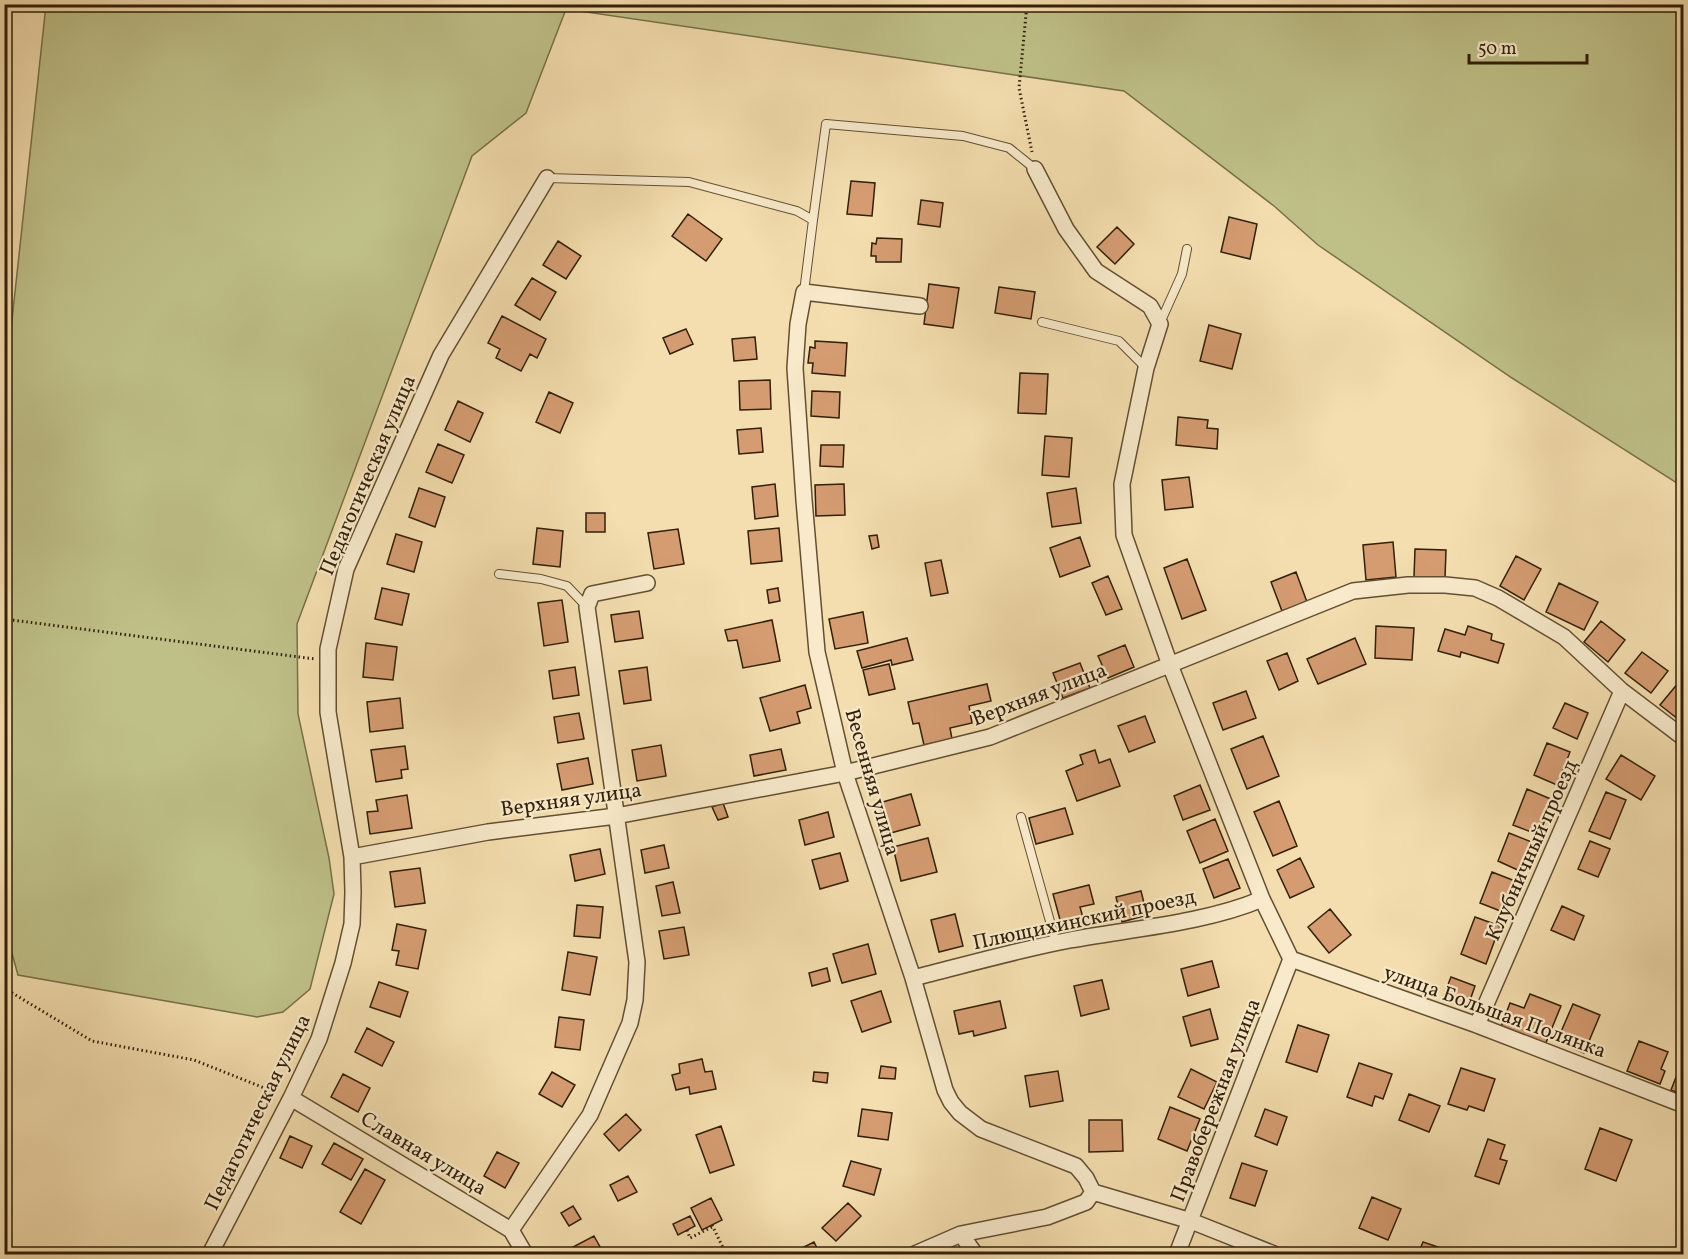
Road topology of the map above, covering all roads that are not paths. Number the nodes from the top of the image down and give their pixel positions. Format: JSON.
{"nodes":[{"id":1,"x":1035,"y":169,"type":"joint"},
{"id":2,"x":548,"y":178,"type":"joint"},
{"id":3,"x":813,"y":220,"type":"junction"},
{"id":4,"x":1187,"y":249,"type":"dead end"},
{"id":5,"x":804,"y":292,"type":"junction"},
{"id":6,"x":920,"y":306,"type":"dead end"},
{"id":7,"x":1042,"y":322,"type":"dead end"},
{"id":8,"x":1160,"y":324,"type":"junction"},
{"id":9,"x":1146,"y":368,"type":"junction"},
{"id":10,"x":499,"y":574,"type":"dead end"},
{"id":11,"x":647,"y":582,"type":"dead end"},
{"id":12,"x":587,"y":607,"type":"junction"},
{"id":13,"x":1170,"y":665,"type":"junction"},
{"id":14,"x":1622,"y":691,"type":"junction"},
{"id":15,"x":1683,"y":738,"type":"edge"},
{"id":16,"x":844,"y":773,"type":"junction"},
{"id":17,"x":616,"y":816,"type":"junction"},
{"id":18,"x":1021,"y":817,"type":"dead end"},
{"id":19,"x":352,"y":857,"type":"junction"},
{"id":20,"x":1262,"y":899,"type":"junction"},
{"id":21,"x":1056,"y":943,"type":"junction"},
{"id":22,"x":1291,"y":959,"type":"junction"},
{"id":23,"x":913,"y":978,"type":"junction"},
{"id":24,"x":1478,"y":1025,"type":"junction"},
{"id":25,"x":291,"y":1098,"type":"junction"},
{"id":26,"x":1683,"y":1105,"type":"edge"},
{"id":27,"x":1093,"y":1192,"type":"junction"},
{"id":28,"x":1191,"y":1221,"type":"junction"},
{"id":29,"x":511,"y":1230,"type":"junction"},
{"id":30,"x":961,"y":1234,"type":"junction"},
{"id":31,"x":210,"y":1254,"type":"edge"},
{"id":32,"x":525,"y":1254,"type":"edge"},
{"id":33,"x":915,"y":1254,"type":"edge"},
{"id":34,"x":975,"y":1254,"type":"edge"},
{"id":35,"x":1177,"y":1254,"type":"edge"},
{"id":36,"x":1274,"y":1254,"type":"edge"}],
"edges":[{"from":1,"to":3,"type":"lane"},
{"from":1,"to":8,"type":"street"},
{"from":2,"to":3,"type":"lane"},
{"from":2,"to":19,"type":"street","name":"Педагогическая улица"},
{"from":3,"to":5,"type":"lane"},
{"from":4,"to":8,"type":"lane"},
{"from":5,"to":6,"type":"street"},
{"from":5,"to":16,"type":"street","name":"Весенняя улица"},
{"from":7,"to":9,"type":"lane"},
{"from":8,"to":9,"type":"street"},
{"from":9,"to":13,"type":"street"},
{"from":10,"to":12,"type":"lane"},
{"from":11,"to":12,"type":"street"},
{"from":12,"to":17,"type":"street"},
{"from":13,"to":14,"type":"street","name":"Верхняя улица"},
{"from":13,"to":16,"type":"street","name":"Верхняя улица"},
{"from":13,"to":20,"type":"street"},
{"from":14,"to":15,"type":"street","name":"Верхняя улица"},
{"from":14,"to":24,"type":"street","name":"Клубничный проезд"},
{"from":16,"to":17,"type":"street","name":"Верхняя улица"},
{"from":16,"to":23,"type":"street","name":"Весенняя улица"},
{"from":17,"to":19,"type":"street","name":"Верхняя улица"},
{"from":17,"to":29,"type":"street"},
{"from":18,"to":21,"type":"lane"},
{"from":19,"to":25,"type":"street","name":"Педагогическая улица"},
{"from":20,"to":21,"type":"street","name":"Плющихинский проезд"},
{"from":20,"to":22,"type":"street"},
{"from":21,"to":23,"type":"street","name":"Плющихинский проезд"},
{"from":22,"to":24,"type":"street","name":"улица Большая Полянка"},
{"from":22,"to":28,"type":"street","name":"Правобережная улица"},
{"from":23,"to":27,"type":"street","name":"Весенняя улица"},
{"from":24,"to":26,"type":"street","name":"улица Большая Полянка"},
{"from":25,"to":29,"type":"street","name":"Славная улица"},
{"from":25,"to":31,"type":"street","name":"Педагогическая улица"},
{"from":27,"to":28,"type":"street"},
{"from":27,"to":30,"type":"street"},
{"from":28,"to":35,"type":"street","name":"Правобережная улица"},
{"from":28,"to":36,"type":"street"},
{"from":29,"to":32,"type":"street","name":"Славная улица"},
{"from":30,"to":33,"type":"street"},
{"from":30,"to":34,"type":"street"}]}
